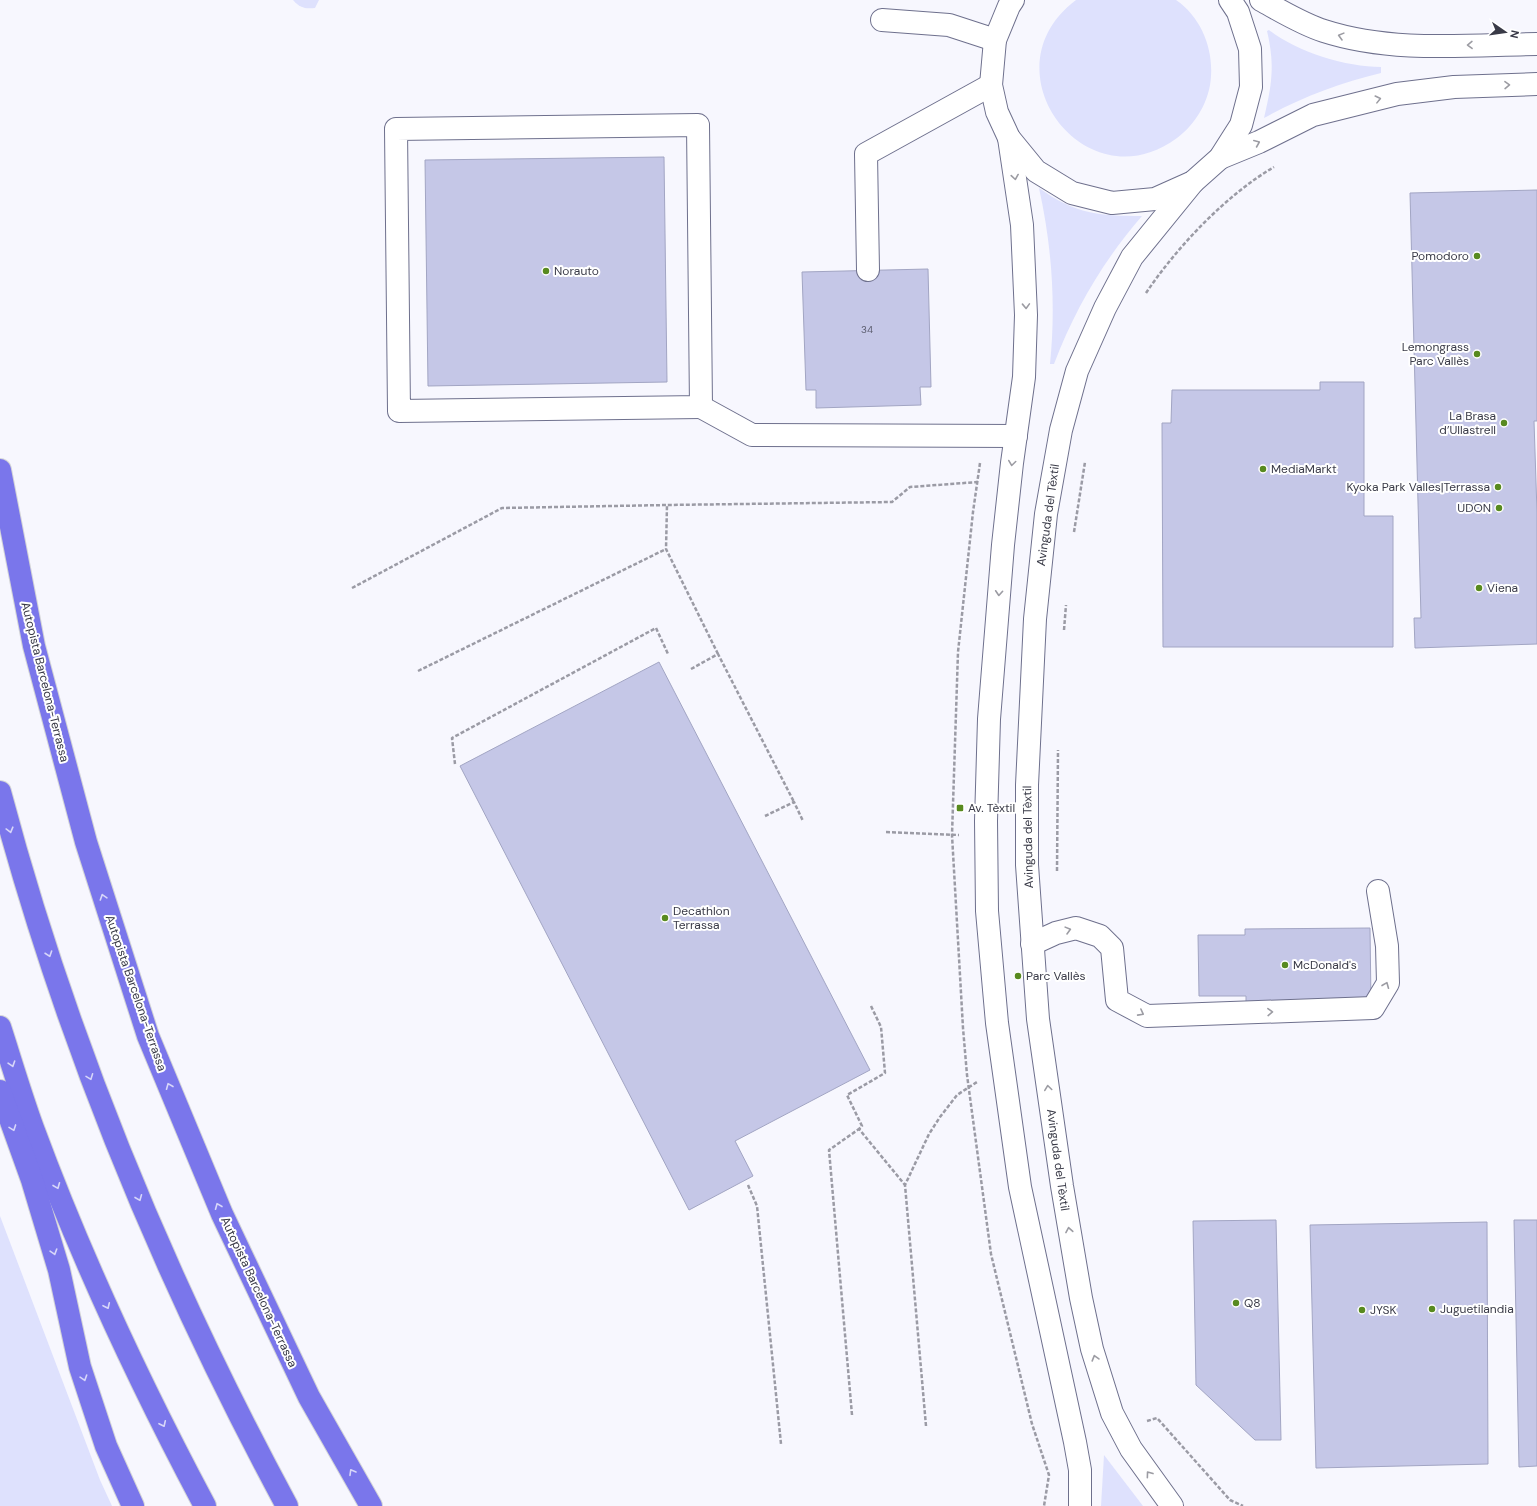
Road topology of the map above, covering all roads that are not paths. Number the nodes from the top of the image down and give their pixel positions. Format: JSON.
{"nodes":[{"id":1,"x":1013,"y":0,"type":"edge"},
{"id":2,"x":1230,"y":0,"type":"edge"},
{"id":3,"x":1261,"y":0,"type":"edge"},
{"id":4,"x":882,"y":20,"type":"dead end"},
{"id":5,"x":995,"y":40,"type":"junction"},
{"id":6,"x":1537,"y":44,"type":"edge"},
{"id":7,"x":991,"y":84,"type":"junction"},
{"id":8,"x":1537,"y":84,"type":"edge"},
{"id":9,"x":1009,"y":138,"type":"junction"},
{"id":10,"x":1220,"y":158,"type":"junction"},
{"id":11,"x":1193,"y":182,"type":"junction"},
{"id":12,"x":868,"y":270,"type":"dead end"},
{"id":13,"x":701,"y":407,"type":"junction"},
{"id":14,"x":1016,"y":436,"type":"junction"},
{"id":15,"x":0,"y":470,"type":"edge"},
{"id":16,"x":0,"y":792,"type":"edge"},
{"id":17,"x":1378,"y":891,"type":"dead end"},
{"id":18,"x":1032,"y":944,"type":"junction"},
{"id":19,"x":0,"y":1027,"type":"edge"},
{"id":20,"x":0,"y":1091,"type":"edge"},
{"id":21,"x":1080,"y":1496,"type":"edge"},
{"id":22,"x":133,"y":1506,"type":"edge"},
{"id":23,"x":205,"y":1506,"type":"edge"},
{"id":24,"x":287,"y":1506,"type":"edge"},
{"id":25,"x":371,"y":1506,"type":"edge"},
{"id":26,"x":1068,"y":1506,"type":"edge"},
{"id":27,"x":1172,"y":1506,"type":"edge"}],
"edges":[{"from":1,"to":5,"type":"street"},
{"from":2,"to":10,"type":"street"},
{"from":6,"to":3,"type":"street","one_way":true},
{"from":4,"to":5,"type":"street"},
{"from":5,"to":7,"type":"street"},
{"from":7,"to":9,"type":"street"},
{"from":7,"to":12,"type":"street"},
{"from":10,"to":8,"type":"street","one_way":true},
{"from":9,"to":11,"type":"street"},
{"from":9,"to":14,"type":"street","one_way":true},
{"from":10,"to":11,"type":"street"},
{"from":11,"to":18,"type":"street","name":"Avinguda del Tèxtil"},
{"from":13,"to":13,"type":"street"},
{"from":13,"to":14,"type":"street"},
{"from":14,"to":21,"type":"street","one_way":true},
{"from":25,"to":15,"type":"highway","name":"Autopista Barcelona-Terrassa","one_way":true},
{"from":16,"to":24,"type":"highway","one_way":true},
{"from":18,"to":17,"type":"street","one_way":true},
{"from":27,"to":18,"type":"street","name":"Avinguda del Tèxtil","one_way":true},
{"from":19,"to":23,"type":"highway","one_way":true},
{"from":20,"to":22,"type":"highway","one_way":true},
{"from":21,"to":26,"type":"street"}]}
